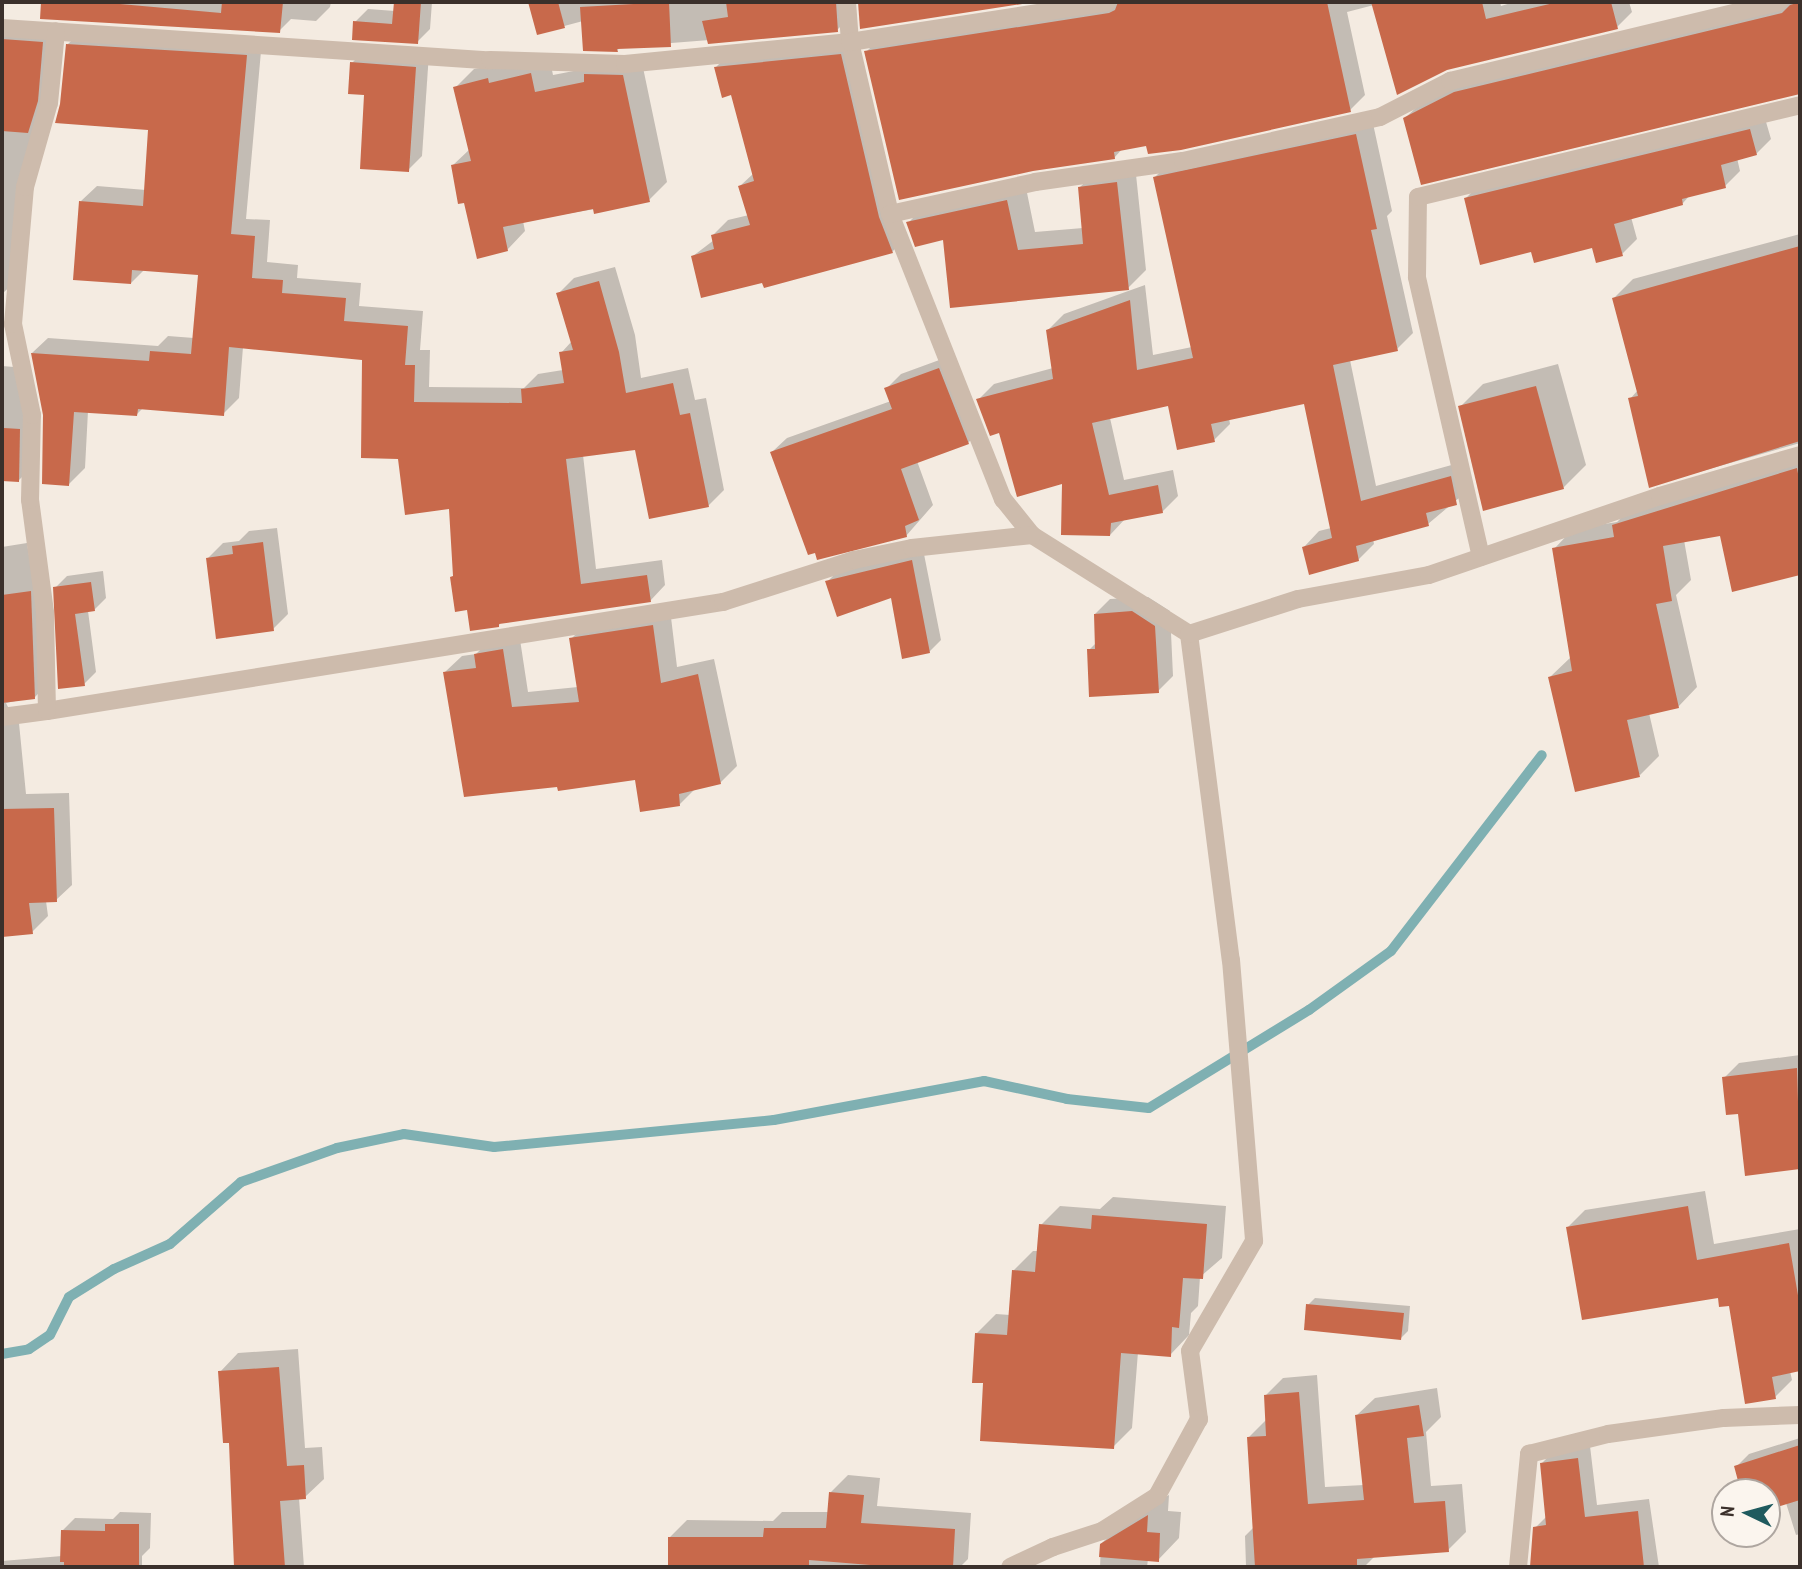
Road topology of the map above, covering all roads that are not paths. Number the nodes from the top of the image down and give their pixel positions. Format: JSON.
{"nodes":[{"id":1,"x":847,"y":2,"type":"edge"},
{"id":2,"x":1107,"y":2,"type":"edge"},
{"id":3,"x":1779,"y":2,"type":"edge"},
{"id":4,"x":2,"y":28,"type":"edge"},
{"id":5,"x":55,"y":31,"type":"junction"},
{"id":6,"x":850,"y":42,"type":"junction"},
{"id":7,"x":1800,"y":105,"type":"edge"},
{"id":8,"x":890,"y":214,"type":"junction"},
{"id":9,"x":1800,"y":455,"type":"edge"},
{"id":10,"x":1032,"y":535,"type":"junction"},
{"id":11,"x":1481,"y":557,"type":"junction"},
{"id":12,"x":1189,"y":634,"type":"junction"},
{"id":13,"x":47,"y":711,"type":"junction"},
{"id":14,"x":2,"y":717,"type":"edge"},
{"id":15,"x":1800,"y":1415,"type":"edge"},
{"id":16,"x":1010,"y":1567,"type":"edge"},
{"id":17,"x":1518,"y":1567,"type":"edge"}],
"edges":[{"from":1,"to":6,"type":"street"},
{"from":2,"to":6,"type":"street"},
{"from":3,"to":8,"type":"street"},
{"from":4,"to":5,"type":"street"},
{"from":5,"to":6,"type":"street"},
{"from":5,"to":13,"type":"street"},
{"from":6,"to":8,"type":"street"},
{"from":7,"to":11,"type":"street"},
{"from":8,"to":10,"type":"street"},
{"from":9,"to":11,"type":"street"},
{"from":10,"to":12,"type":"street"},
{"from":10,"to":13,"type":"street"},
{"from":11,"to":12,"type":"street"},
{"from":12,"to":16,"type":"street"},
{"from":13,"to":14,"type":"street"},
{"from":15,"to":17,"type":"street"}]}
